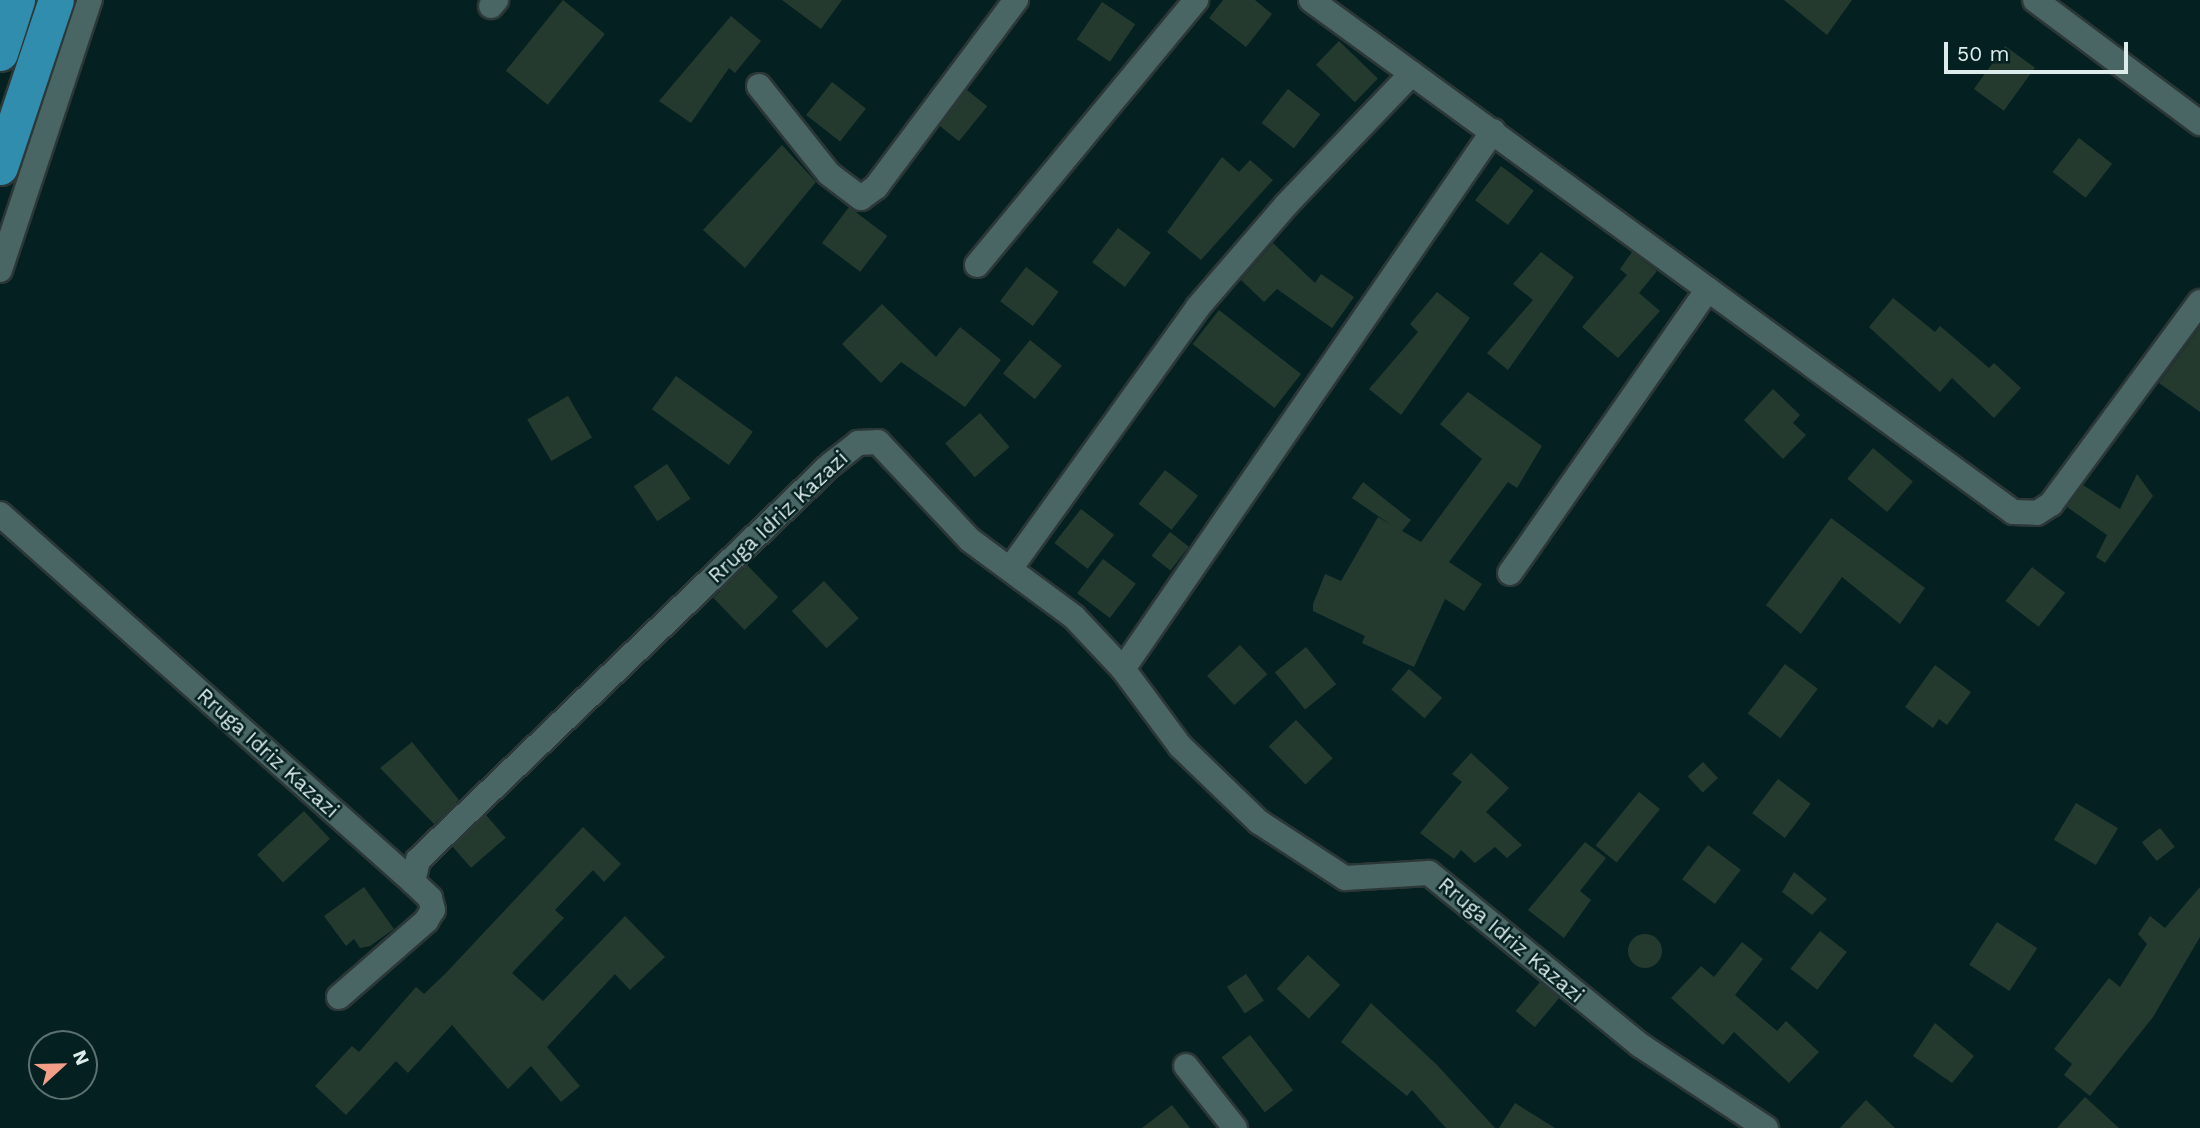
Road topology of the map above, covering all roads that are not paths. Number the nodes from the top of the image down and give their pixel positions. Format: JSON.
{"nodes":[{"id":1,"x":17,"y":0,"type":"edge"},
{"id":2,"x":57,"y":0,"type":"edge"},
{"id":3,"x":90,"y":0,"type":"edge"},
{"id":4,"x":1016,"y":0,"type":"edge"},
{"id":5,"x":1196,"y":0,"type":"edge"},
{"id":6,"x":1311,"y":0,"type":"edge"},
{"id":7,"x":2035,"y":0,"type":"edge"},
{"id":8,"x":0,"y":53,"type":"edge"},
{"id":9,"x":1412,"y":73,"type":"junction"},
{"id":10,"x":760,"y":86,"type":"dead end"},
{"id":11,"x":2200,"y":123,"type":"edge"},
{"id":12,"x":1493,"y":131,"type":"junction"},
{"id":13,"x":0,"y":167,"type":"edge"},
{"id":14,"x":976,"y":265,"type":"dead end"},
{"id":15,"x":0,"y":270,"type":"edge"},
{"id":16,"x":1708,"y":289,"type":"junction"},
{"id":17,"x":2200,"y":302,"type":"edge"},
{"id":18,"x":0,"y":514,"type":"edge"},
{"id":19,"x":1010,"y":569,"type":"junction"},
{"id":20,"x":1510,"y":573,"type":"dead end"},
{"id":21,"x":1123,"y":669,"type":"junction"},
{"id":22,"x":413,"y":882,"type":"junction"},
{"id":23,"x":339,"y":997,"type":"dead end"},
{"id":24,"x":1186,"y":1066,"type":"dead end"},
{"id":25,"x":1235,"y":1128,"type":"edge"},
{"id":26,"x":1766,"y":1128,"type":"edge"}],
"edges":[{"from":1,"to":8,"type":"highway"},
{"from":2,"to":13,"type":"highway"},
{"from":3,"to":15,"type":"street"},
{"from":4,"to":10,"type":"street"},
{"from":5,"to":14,"type":"street"},
{"from":6,"to":9,"type":"street"},
{"from":7,"to":11,"type":"street"},
{"from":9,"to":12,"type":"street"},
{"from":9,"to":19,"type":"street"},
{"from":12,"to":16,"type":"street"},
{"from":12,"to":21,"type":"street"},
{"from":16,"to":17,"type":"street"},
{"from":16,"to":20,"type":"street"},
{"from":18,"to":22,"type":"street","name":"Rruga Idriz Kazazi"},
{"from":19,"to":21,"type":"street","name":"Rruga Idriz Kazazi"},
{"from":19,"to":22,"type":"street","name":"Rruga Idriz Kazazi"},
{"from":21,"to":26,"type":"street","name":"Rruga Idriz Kazazi"},
{"from":22,"to":23,"type":"street"},
{"from":24,"to":25,"type":"street"}]}
